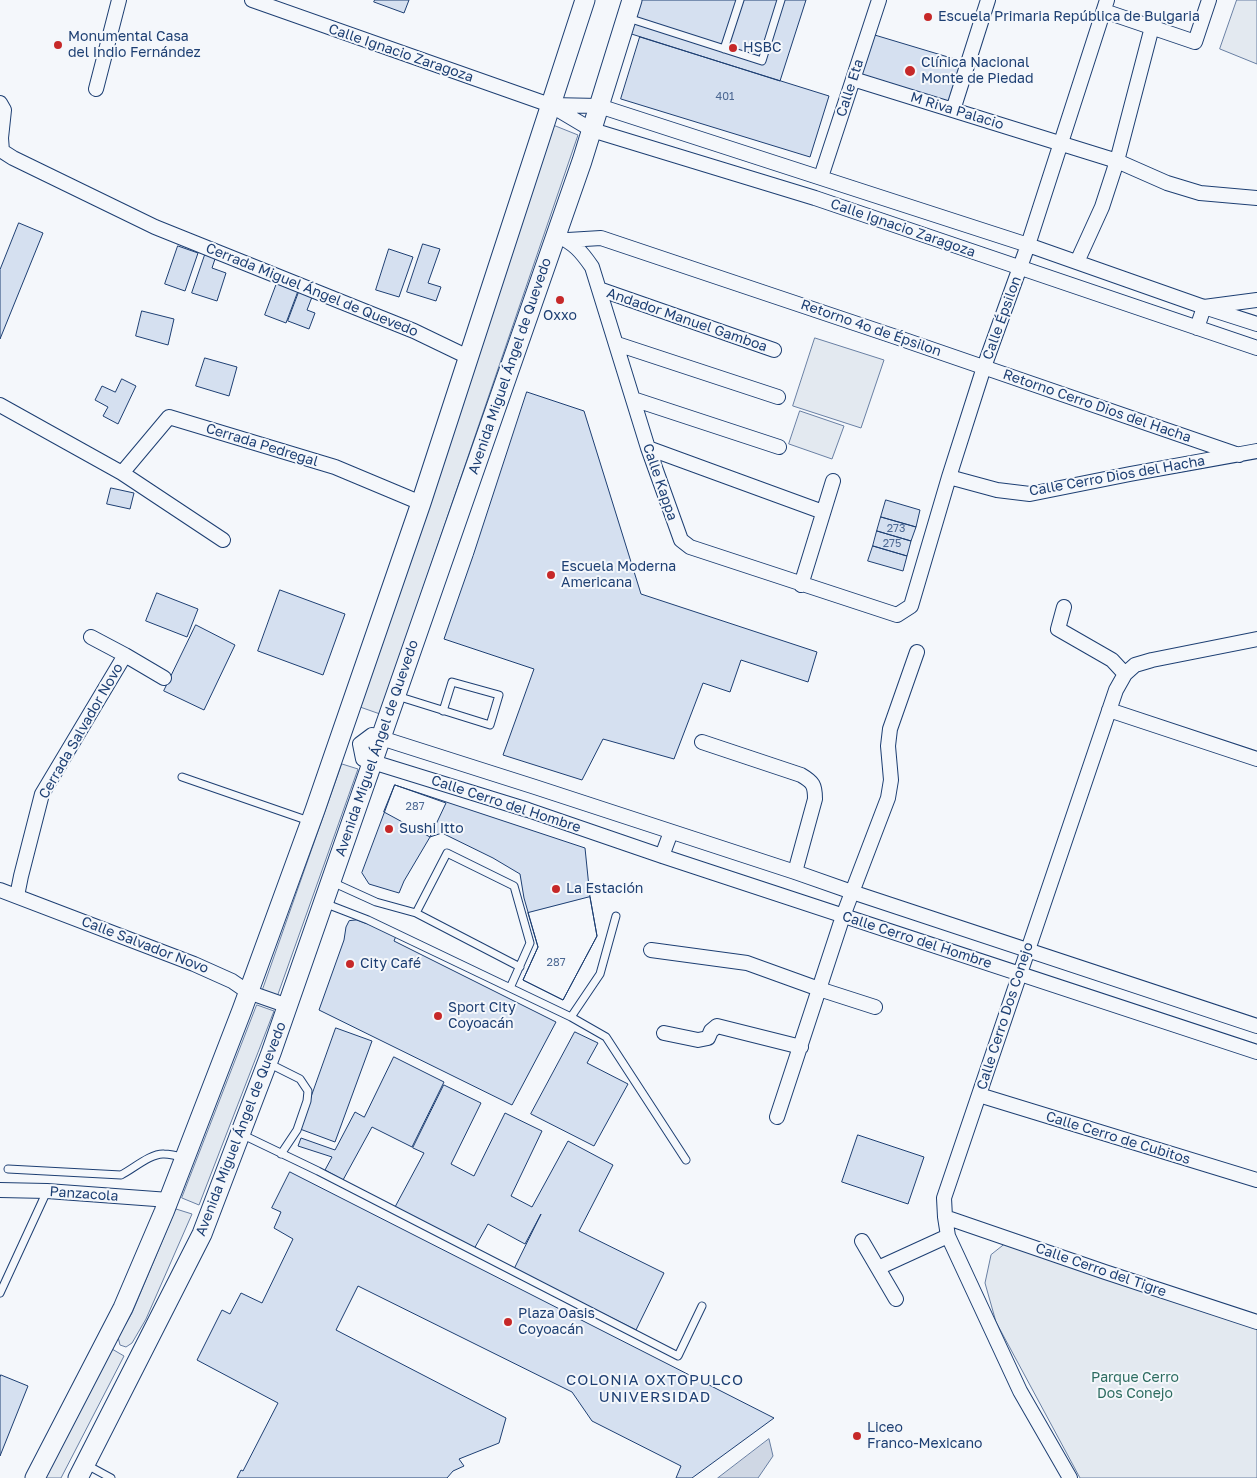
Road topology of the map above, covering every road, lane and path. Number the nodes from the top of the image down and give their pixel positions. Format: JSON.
{"nodes":[{"id":1,"x":119,"y":0,"type":"edge"},
{"id":2,"x":252,"y":0,"type":"edge"},
{"id":3,"x":585,"y":0,"type":"edge"},
{"id":4,"x":740,"y":0,"type":"edge"},
{"id":5,"x":781,"y":0,"type":"edge"},
{"id":6,"x":878,"y":0,"type":"edge"},
{"id":7,"x":988,"y":0,"type":"edge"},
{"id":8,"x":1209,"y":0,"type":"edge"},
{"id":9,"x":1105,"y":5,"type":"edge"},
{"id":10,"x":629,"y":9,"type":"edge"},
{"id":11,"x":1152,"y":27,"type":"junction"},
{"id":12,"x":724,"y":49,"type":"junction"},
{"id":13,"x":853,"y":79,"type":"junction"},
{"id":14,"x":96,"y":89,"type":"dead end"},
{"id":15,"x":0,"y":103,"type":"edge"},
{"id":16,"x":550,"y":105,"type":"junction"},
{"id":17,"x":599,"y":106,"type":"junction"},
{"id":18,"x":953,"y":110,"type":"junction"},
{"id":19,"x":592,"y":130,"type":"junction"},
{"id":20,"x":1061,"y":143,"type":"junction"},
{"id":21,"x":1117,"y":161,"type":"junction"},
{"id":22,"x":821,"y":177,"type":"junction"},
{"id":23,"x":1257,"y":198,"type":"edge"},
{"id":24,"x":562,"y":237,"type":"junction"},
{"id":25,"x":1028,"y":245,"type":"junction"},
{"id":26,"x":1077,"y":262,"type":"junction"},
{"id":27,"x":1020,"y":268,"type":"junction"},
{"id":28,"x":599,"y":289,"type":"junction"},
{"id":29,"x":1257,"y":300,"type":"edge"},
{"id":30,"x":1204,"y":307,"type":"junction"},
{"id":31,"x":1257,"y":315,"type":"edge"},
{"id":32,"x":1235,"y":317,"type":"junction"},
{"id":33,"x":1257,"y":324,"type":"edge"},
{"id":34,"x":1196,"y":328,"type":"junction"},
{"id":35,"x":1227,"y":339,"type":"junction"},
{"id":36,"x":616,"y":344,"type":"junction"},
{"id":37,"x":1257,"y":348,"type":"edge"},
{"id":38,"x":774,"y":350,"type":"dead end"},
{"id":39,"x":468,"y":357,"type":"junction"},
{"id":40,"x":984,"y":367,"type":"junction"},
{"id":41,"x":778,"y":397,"type":"dead end"},
{"id":42,"x":633,"y":399,"type":"junction"},
{"id":43,"x":0,"y":405,"type":"edge"},
{"id":44,"x":779,"y":447,"type":"dead end"},
{"id":45,"x":648,"y":448,"type":"junction"},
{"id":46,"x":1257,"y":451,"type":"edge"},
{"id":47,"x":1239,"y":455,"type":"junction"},
{"id":48,"x":122,"y":473,"type":"junction"},
{"id":49,"x":949,"y":477,"type":"junction"},
{"id":50,"x":833,"y":481,"type":"dead end"},
{"id":51,"x":421,"y":503,"type":"junction"},
{"id":52,"x":824,"y":512,"type":"junction"},
{"id":53,"x":223,"y":540,"type":"dead end"},
{"id":54,"x":801,"y":584,"type":"junction"},
{"id":55,"x":1064,"y":607,"type":"dead end"},
{"id":56,"x":882,"y":611,"type":"joint"},
{"id":57,"x":91,"y":638,"type":"dead end"},
{"id":58,"x":1257,"y":639,"type":"edge"},
{"id":59,"x":917,"y":652,"type":"dead end"},
{"id":60,"x":125,"y":654,"type":"junction"},
{"id":61,"x":1125,"y":674,"type":"junction"},
{"id":62,"x":164,"y":678,"type":"dead end"},
{"id":63,"x":396,"y":696,"type":"junction"},
{"id":64,"x":1109,"y":710,"type":"junction"},
{"id":65,"x":443,"y":711,"type":"junction"},
{"id":66,"x":340,"y":738,"type":"junction"},
{"id":67,"x":381,"y":738,"type":"junction"},
{"id":68,"x":702,"y":742,"type":"dead end"},
{"id":69,"x":360,"y":744,"type":"junction"},
{"id":70,"x":1257,"y":759,"type":"edge"},
{"id":71,"x":373,"y":762,"type":"junction"},
{"id":72,"x":182,"y":777,"type":"dead end"},
{"id":73,"x":311,"y":822,"type":"junction"},
{"id":74,"x":671,"y":832,"type":"junction"},
{"id":75,"x":662,"y":856,"type":"junction"},
{"id":76,"x":795,"y":872,"type":"junction"},
{"id":77,"x":331,"y":882,"type":"junction"},
{"id":78,"x":0,"y":890,"type":"edge"},
{"id":79,"x":852,"y":892,"type":"junction"},
{"id":80,"x":17,"y":896,"type":"junction"},
{"id":81,"x":324,"y":902,"type":"junction"},
{"id":82,"x":416,"y":914,"type":"junction"},
{"id":83,"x":616,"y":916,"type":"dead end"},
{"id":84,"x":843,"y":916,"type":"junction"},
{"id":85,"x":651,"y":950,"type":"dead end"},
{"id":86,"x":1027,"y":950,"type":"junction"},
{"id":87,"x":520,"y":967,"type":"junction"},
{"id":88,"x":1019,"y":974,"type":"junction"},
{"id":89,"x":510,"y":988,"type":"junction"},
{"id":90,"x":819,"y":989,"type":"junction"},
{"id":91,"x":248,"y":992,"type":"junction"},
{"id":92,"x":288,"y":1006,"type":"junction"},
{"id":93,"x":875,"y":1007,"type":"dead end"},
{"id":94,"x":571,"y":1017,"type":"junction"},
{"id":95,"x":1257,"y":1026,"type":"edge"},
{"id":96,"x":664,"y":1033,"type":"dead end"},
{"id":97,"x":800,"y":1047,"type":"junction"},
{"id":98,"x":1257,"y":1052,"type":"edge"},
{"id":99,"x":267,"y":1063,"type":"junction"},
{"id":100,"x":979,"y":1095,"type":"junction"},
{"id":101,"x":777,"y":1116,"type":"dead end"},
{"id":102,"x":240,"y":1134,"type":"junction"},
{"id":103,"x":281,"y":1154,"type":"junction"},
{"id":104,"x":185,"y":1158,"type":"junction"},
{"id":105,"x":686,"y":1160,"type":"dead end"},
{"id":106,"x":8,"y":1169,"type":"dead end"},
{"id":107,"x":1257,"y":1180,"type":"edge"},
{"id":108,"x":0,"y":1190,"type":"edge"},
{"id":109,"x":47,"y":1191,"type":"junction"},
{"id":110,"x":169,"y":1200,"type":"junction"},
{"id":111,"x":945,"y":1217,"type":"junction"},
{"id":112,"x":948,"y":1236,"type":"junction"},
{"id":113,"x":862,"y":1241,"type":"dead end"},
{"id":114,"x":878,"y":1268,"type":"junction"},
{"id":115,"x":0,"y":1293,"type":"edge"},
{"id":116,"x":896,"y":1299,"type":"dead end"},
{"id":117,"x":702,"y":1306,"type":"dead end"},
{"id":118,"x":1257,"y":1322,"type":"edge"},
{"id":119,"x":81,"y":1471,"type":"edge"},
{"id":120,"x":35,"y":1478,"type":"edge"},
{"id":121,"x":111,"y":1478,"type":"edge"},
{"id":122,"x":1070,"y":1478,"type":"edge"}],
"edges":[{"from":1,"to":14,"type":"street"},
{"from":2,"to":16,"type":"street","name":"Calle Ignacio Zaragoza"},
{"from":3,"to":16,"type":"main road"},
{"from":4,"to":12,"type":"lane"},
{"from":5,"to":12,"type":"lane"},
{"from":6,"to":13,"type":"street","name":"Calle Eta"},
{"from":7,"to":18,"type":"street"},
{"from":8,"to":11,"type":"street"},
{"from":9,"to":11,"type":"street"},
{"from":9,"to":20,"type":"street","name":"Calle Épsilon"},
{"from":10,"to":12,"type":"lane"},
{"from":10,"to":17,"type":"main road","name":"Avenida Miguel Ángel de Quevedo"},
{"from":11,"to":21,"type":"street"},
{"from":13,"to":18,"type":"street","name":"M Riva Palacio"},
{"from":13,"to":22,"type":"street","name":"Calle Eta"},
{"from":15,"to":39,"type":"street","name":"Cerrada Miguel Ángel de Quevedo"},
{"from":16,"to":17,"type":"street","name":"Calle Ignacio Zaragoza"},
{"from":16,"to":19,"type":"street","name":"Calle Ignacio Zaragoza"},
{"from":16,"to":39,"type":"main road"},
{"from":17,"to":19,"type":"main road","name":"Avenida Miguel Ángel de Quevedo"},
{"from":17,"to":22,"type":"street","name":"Calle Ignacio Zaragoza"},
{"from":18,"to":20,"type":"street","name":"M Riva Palacio"},
{"from":19,"to":24,"type":"main road","name":"Avenida Miguel Ángel de Quevedo"},
{"from":19,"to":27,"type":"street","name":"Calle Ignacio Zaragoza"},
{"from":20,"to":21,"type":"street","name":"M Riva Palacio"},
{"from":20,"to":25,"type":"street","name":"Calle Épsilon"},
{"from":21,"to":23,"type":"street","name":"M Riva Palacio"},
{"from":21,"to":26,"type":"street"},
{"from":22,"to":25,"type":"street","name":"Calle Ignacio Zaragoza"},
{"from":24,"to":28,"type":"street","name":"Calle Kappa"},
{"from":24,"to":40,"type":"street","name":"Retorno 4o de Épsilon"},
{"from":24,"to":63,"type":"main road","name":"Avenida Miguel Ángel de Quevedo"},
{"from":25,"to":26,"type":"street","name":"Calle Ignacio Zaragoza"},
{"from":25,"to":27,"type":"street","name":"Calle Épsilon"},
{"from":26,"to":30,"type":"street","name":"Calle Ignacio Zaragoza"},
{"from":27,"to":34,"type":"street","name":"Calle Ignacio Zaragoza"},
{"from":27,"to":40,"type":"street","name":"Calle Épsilon"},
{"from":28,"to":36,"type":"street","name":"Calle Kappa"},
{"from":28,"to":38,"type":"street","name":"Andador Manuel Gamboa"},
{"from":29,"to":30,"type":"street"},
{"from":30,"to":32,"type":"street","name":"Calle Ignacio Zaragoza"},
{"from":30,"to":34,"type":"street"},
{"from":31,"to":32,"type":"street"},
{"from":32,"to":33,"type":"street","name":"Calle Ignacio Zaragoza"},
{"from":32,"to":35,"type":"street"},
{"from":34,"to":35,"type":"street","name":"Calle Ignacio Zaragoza"},
{"from":35,"to":37,"type":"street","name":"Calle Ignacio Zaragoza"},
{"from":36,"to":41,"type":"street"},
{"from":36,"to":42,"type":"street","name":"Calle Kappa"},
{"from":39,"to":51,"type":"main road"},
{"from":40,"to":47,"type":"street","name":"Retorno Cerro Dios del Hacha"},
{"from":40,"to":49,"type":"street","name":"Calle Épsilon"},
{"from":42,"to":44,"type":"street"},
{"from":42,"to":45,"type":"street","name":"Calle Kappa"},
{"from":43,"to":48,"type":"street"},
{"from":45,"to":52,"type":"street"},
{"from":45,"to":54,"type":"street","name":"Calle Kappa"},
{"from":46,"to":47,"type":"street","name":"Calle Cerro Dios del Hacha"},
{"from":47,"to":49,"type":"street","name":"Calle Cerro Dios del Hacha"},
{"from":48,"to":51,"type":"street","name":"Cerrada Pedregal"},
{"from":48,"to":53,"type":"street"},
{"from":49,"to":56,"type":"street","name":"Calle Épsilon"},
{"from":50,"to":52,"type":"street"},
{"from":51,"to":66,"type":"main road"},
{"from":52,"to":54,"type":"street"},
{"from":54,"to":56,"type":"street","name":"Calle Kappa"},
{"from":55,"to":61,"type":"street"},
{"from":57,"to":60,"type":"street"},
{"from":58,"to":61,"type":"street"},
{"from":59,"to":79,"type":"street"},
{"from":60,"to":62,"type":"street"},
{"from":60,"to":80,"type":"street","name":"Cerrada Salvador Novo"},
{"from":61,"to":64,"type":"street","name":"Calle Cerro Dos Conejo"},
{"from":63,"to":65,"type":"lane"},
{"from":63,"to":67,"type":"main road","name":"Avenida Miguel Ángel de Quevedo"},
{"from":64,"to":70,"type":"street"},
{"from":64,"to":86,"type":"street","name":"Calle Cerro Dos Conejo"},
{"from":65,"to":65,"type":"lane"},
{"from":66,"to":69,"type":"street"},
{"from":66,"to":73,"type":"main road"},
{"from":67,"to":69,"type":"street"},
{"from":67,"to":71,"type":"main road","name":"Avenida Miguel Ángel de Quevedo"},
{"from":67,"to":74,"type":"street","name":"Calle Cerro del Hombre"},
{"from":68,"to":76,"type":"street"},
{"from":69,"to":71,"type":"street"},
{"from":71,"to":75,"type":"street","name":"Calle Cerro del Hombre"},
{"from":71,"to":77,"type":"main road","name":"Avenida Miguel Ángel de Quevedo"},
{"from":72,"to":73,"type":"lane"},
{"from":73,"to":91,"type":"main road"},
{"from":74,"to":75,"type":"street"},
{"from":74,"to":76,"type":"street","name":"Calle Cerro del Hombre"},
{"from":75,"to":84,"type":"street","name":"Calle Cerro del Hombre"},
{"from":76,"to":79,"type":"street","name":"Calle Cerro del Hombre"},
{"from":77,"to":81,"type":"main road","name":"Avenida Miguel Ángel de Quevedo"},
{"from":77,"to":82,"type":"lane"},
{"from":78,"to":80,"type":"street","name":"Calle Salvador Novo"},
{"from":79,"to":84,"type":"street"},
{"from":79,"to":86,"type":"street","name":"Calle Cerro del Hombre"},
{"from":80,"to":91,"type":"street","name":"Calle Salvador Novo"},
{"from":81,"to":89,"type":"lane"},
{"from":81,"to":92,"type":"main road","name":"Avenida Miguel Ángel de Quevedo"},
{"from":82,"to":87,"type":"lane"},
{"from":82,"to":87,"type":"lane"},
{"from":83,"to":94,"type":"lane"},
{"from":84,"to":88,"type":"street","name":"Calle Cerro del Hombre"},
{"from":84,"to":90,"type":"street"},
{"from":85,"to":90,"type":"street"},
{"from":86,"to":88,"type":"street","name":"Calle Cerro Dos Conejo"},
{"from":86,"to":95,"type":"street","name":"Calle Cerro del Hombre"},
{"from":87,"to":89,"type":"lane"},
{"from":88,"to":98,"type":"street","name":"Calle Cerro del Hombre"},
{"from":88,"to":100,"type":"street","name":"Calle Cerro Dos Conejo"},
{"from":89,"to":94,"type":"lane"},
{"from":90,"to":93,"type":"street"},
{"from":90,"to":97,"type":"street"},
{"from":91,"to":92,"type":"street","name":"Calle Salvador Novo"},
{"from":91,"to":104,"type":"main road"},
{"from":92,"to":99,"type":"main road","name":"Avenida Miguel Ángel de Quevedo"},
{"from":94,"to":105,"type":"lane"},
{"from":96,"to":97,"type":"street"},
{"from":97,"to":101,"type":"street"},
{"from":99,"to":102,"type":"main road","name":"Avenida Miguel Ángel de Quevedo"},
{"from":99,"to":103,"type":"lane"},
{"from":100,"to":107,"type":"street","name":"Calle Cerro de Cubitos"},
{"from":100,"to":111,"type":"street","name":"Calle Cerro Dos Conejo"},
{"from":102,"to":103,"type":"lane"},
{"from":102,"to":119,"type":"main road","name":"Avenida Miguel Ángel de Quevedo"},
{"from":103,"to":117,"type":"lane"},
{"from":104,"to":106,"type":"lane"},
{"from":104,"to":110,"type":"main road"},
{"from":108,"to":109,"type":"street","name":"Panzacola"},
{"from":109,"to":110,"type":"street","name":"Panzacola"},
{"from":109,"to":115,"type":"lane"},
{"from":110,"to":120,"type":"main road"},
{"from":111,"to":112,"type":"street","name":"Calle Cerro Dos Conejo"},
{"from":111,"to":118,"type":"street","name":"Calle Cerro del Tigre"},
{"from":112,"to":114,"type":"street"},
{"from":112,"to":122,"type":"street","name":"Calle Cerro Dos Conejo"},
{"from":113,"to":114,"type":"street"},
{"from":114,"to":116,"type":"street"},
{"from":119,"to":121,"type":"lane"}]}
